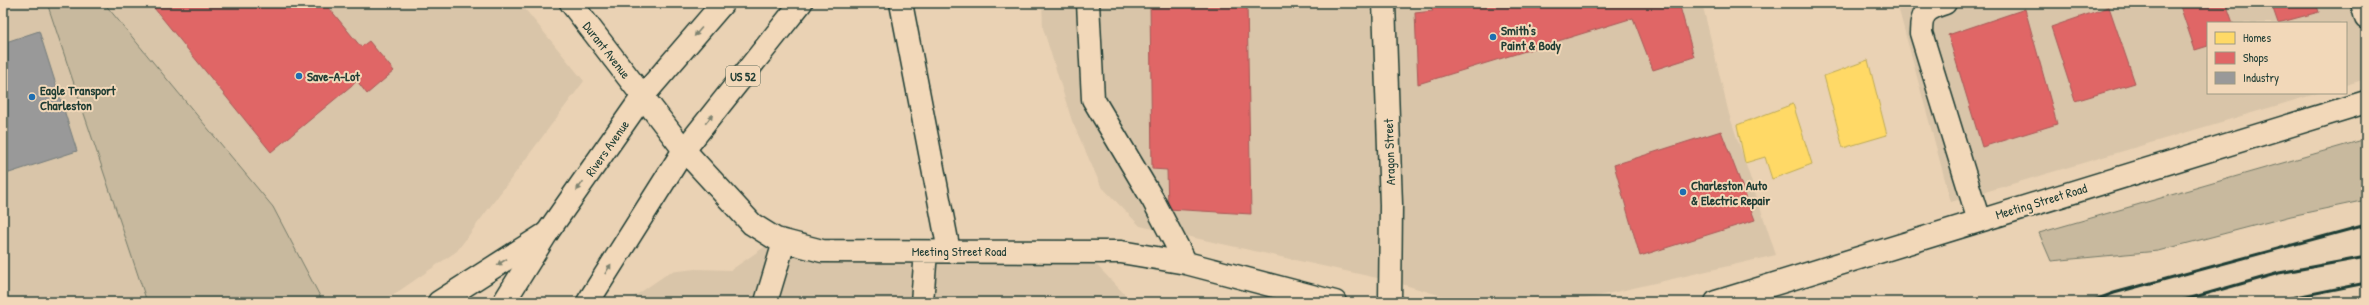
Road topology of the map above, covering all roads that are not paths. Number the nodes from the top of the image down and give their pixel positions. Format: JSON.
{"nodes":[{"id":1,"x":570,"y":3,"type":"edge"},
{"id":2,"x":723,"y":3,"type":"edge"},
{"id":3,"x":802,"y":3,"type":"edge"},
{"id":4,"x":901,"y":3,"type":"edge"},
{"id":5,"x":1088,"y":3,"type":"edge"},
{"id":6,"x":1384,"y":3,"type":"edge"},
{"id":7,"x":1945,"y":3,"type":"edge"},
{"id":8,"x":2362,"y":3,"type":"edge"},
{"id":9,"x":2366,"y":18,"type":"edge"},
{"id":10,"x":643,"y":96,"type":"junction"},
{"id":11,"x":2366,"y":102,"type":"edge"},
{"id":12,"x":684,"y":150,"type":"junction"},
{"id":13,"x":1979,"y":221,"type":"junction"},
{"id":14,"x":547,"y":233,"type":"junction"},
{"id":15,"x":784,"y":242,"type":"junction"},
{"id":16,"x":950,"y":251,"type":"junction"},
{"id":17,"x":926,"y":252,"type":"junction"},
{"id":18,"x":1186,"y":263,"type":"junction"},
{"id":19,"x":439,"y":302,"type":"edge"},
{"id":20,"x":504,"y":302,"type":"edge"},
{"id":21,"x":588,"y":302,"type":"edge"},
{"id":22,"x":766,"y":302,"type":"edge"},
{"id":23,"x":922,"y":302,"type":"edge"},
{"id":24,"x":1334,"y":302,"type":"edge"},
{"id":25,"x":1390,"y":302,"type":"edge"},
{"id":26,"x":1716,"y":302,"type":"edge"}],
"edges":[{"from":1,"to":10,"type":"street","name":"Durant Avenue"},
{"from":2,"to":10,"type":"street","name":"Rivers Avenue","one_way":true},
{"from":12,"to":3,"type":"street","number":"US 52","one_way":true},
{"from":4,"to":16,"type":"street"},
{"from":5,"to":18,"type":"street"},
{"from":6,"to":25,"type":"street","name":"Aragon Street"},
{"from":7,"to":13,"type":"street"},
{"from":8,"to":9,"type":"street"},
{"from":10,"to":12,"type":"street","name":"Meeting Street Road"},
{"from":10,"to":14,"type":"street","name":"Rivers Avenue","one_way":true},
{"from":11,"to":13,"type":"street","name":"Meeting Street Road"},
{"from":12,"to":15,"type":"street","name":"Meeting Street Road"},
{"from":21,"to":12,"type":"street","number":"US 52","one_way":true},
{"from":13,"to":26,"type":"street","name":"Meeting Street Road"},
{"from":14,"to":19,"type":"street","one_way":true},
{"from":14,"to":20,"type":"street","name":"Rivers Avenue"},
{"from":15,"to":17,"type":"street","name":"Meeting Street Road"},
{"from":15,"to":22,"type":"street"},
{"from":16,"to":17,"type":"street","name":"Meeting Street Road"},
{"from":16,"to":18,"type":"street","name":"Meeting Street Road"},
{"from":17,"to":23,"type":"street"},
{"from":18,"to":24,"type":"street","name":"Meeting Street Road"}]}
